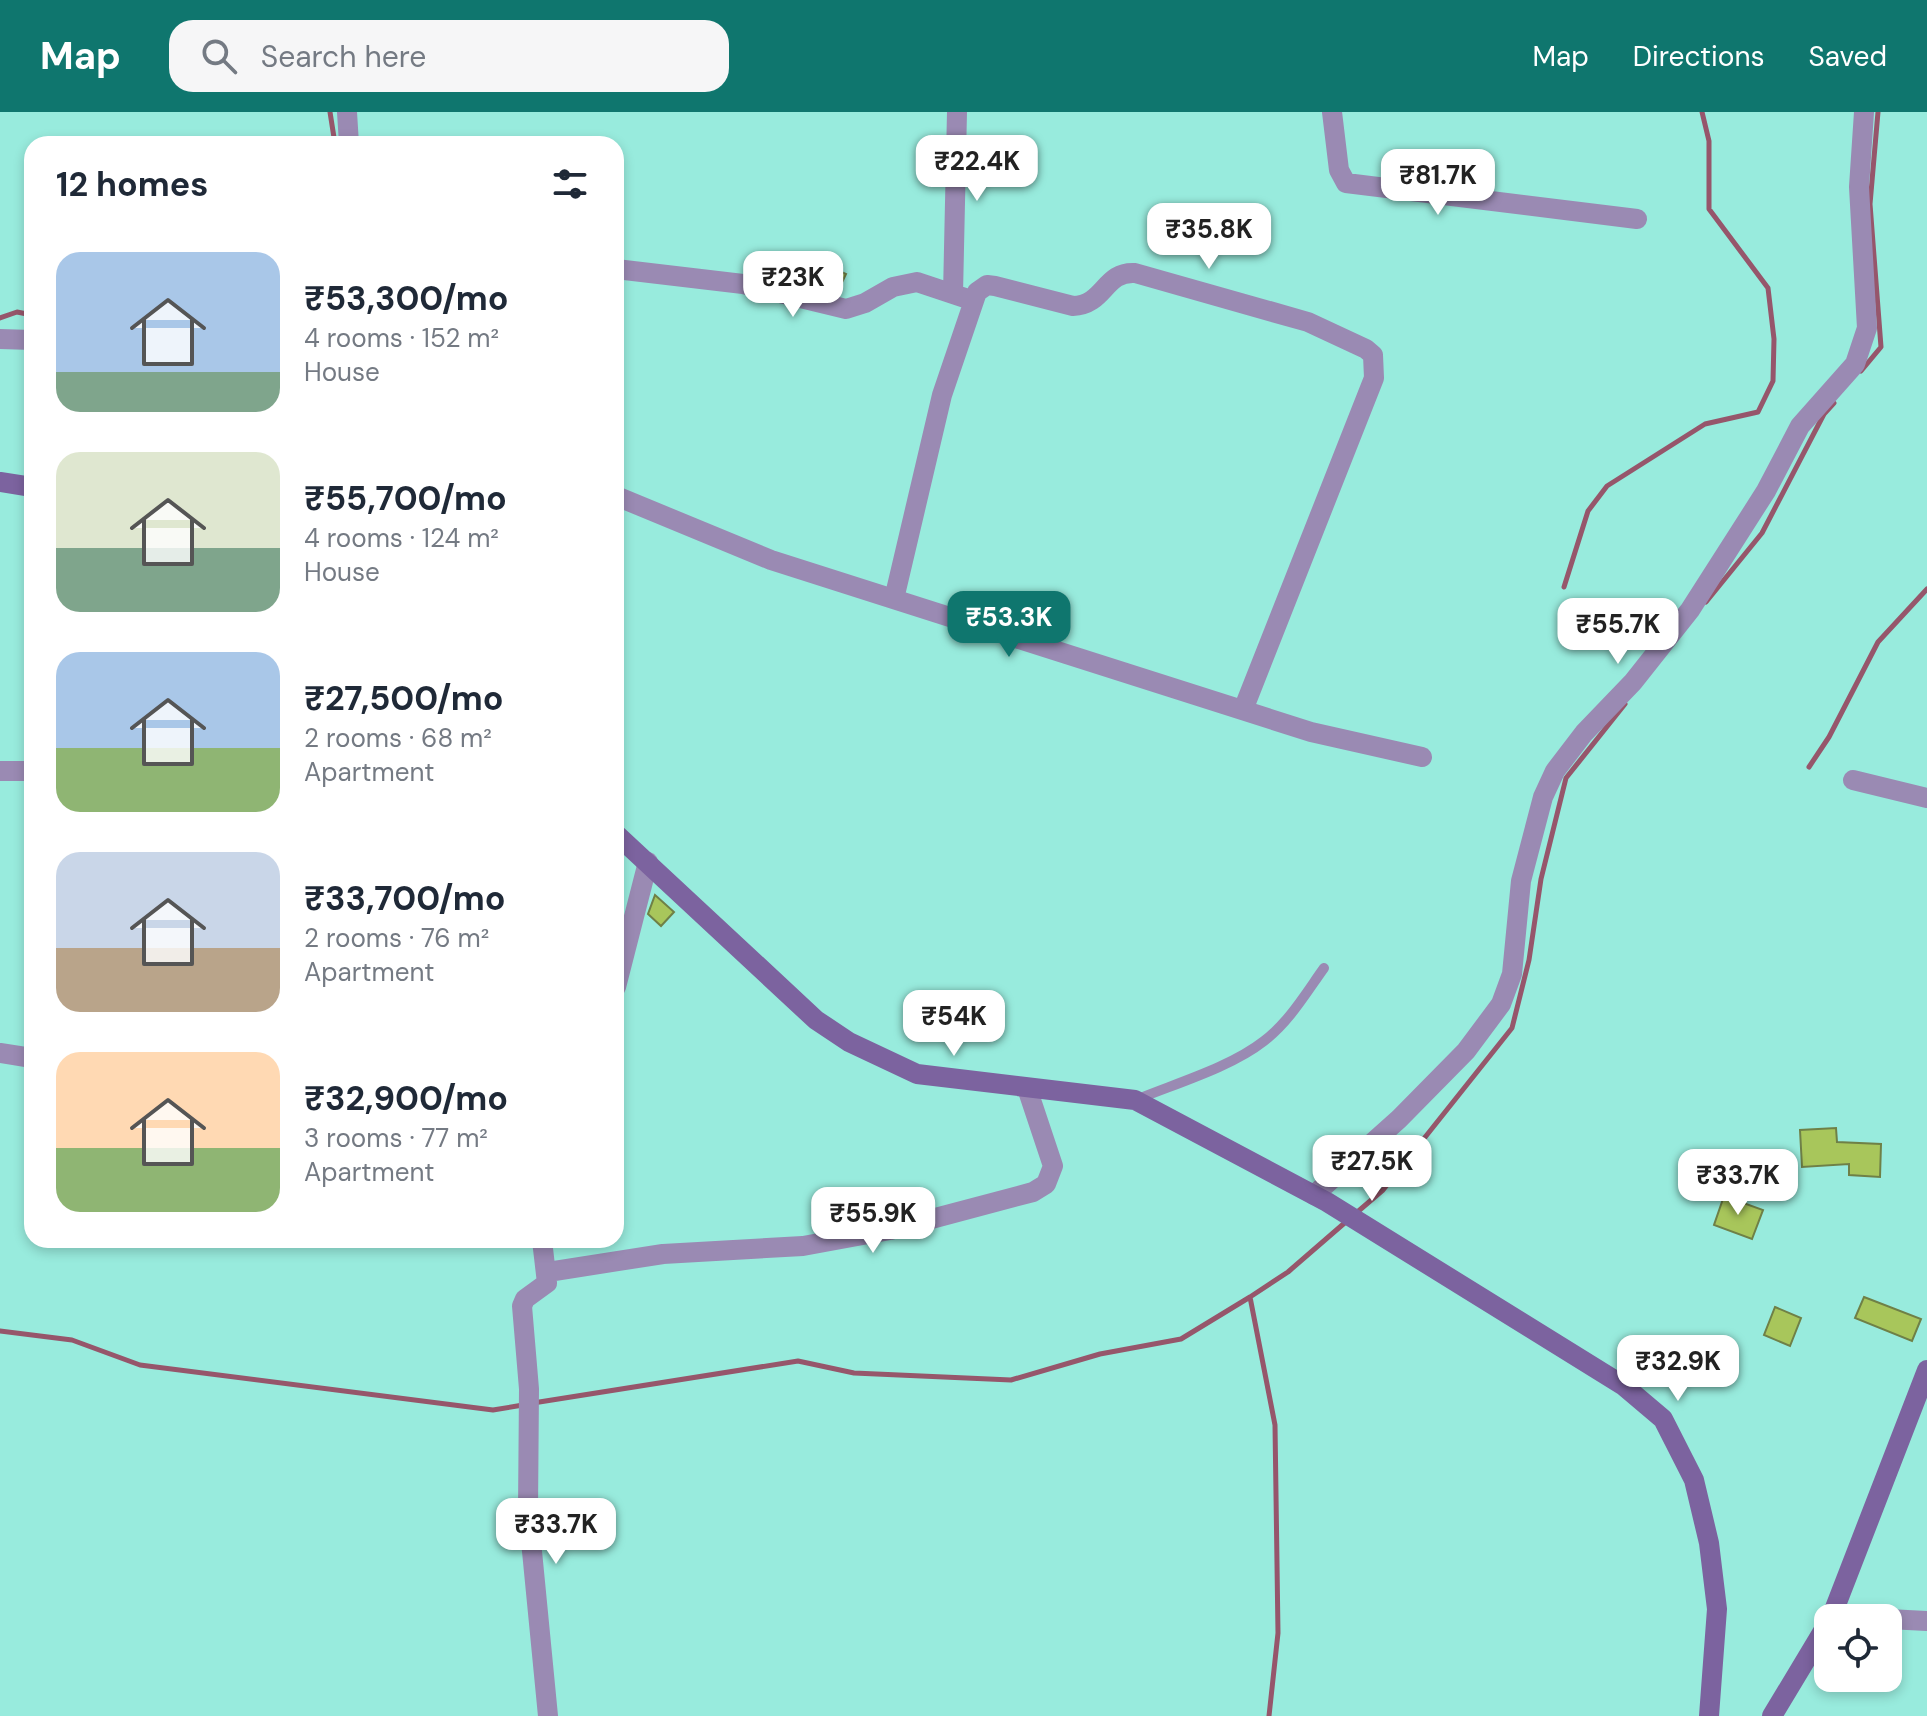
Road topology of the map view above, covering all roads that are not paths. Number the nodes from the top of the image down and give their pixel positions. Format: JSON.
{"nodes":[{"id":1,"x":347,"y":112,"type":"edge"},
{"id":2,"x":957,"y":112,"type":"edge"},
{"id":3,"x":1332,"y":112,"type":"edge"},
{"id":4,"x":1864,"y":112,"type":"edge"},
{"id":5,"x":348,"y":136,"type":"edge"},
{"id":6,"x":1637,"y":219,"type":"dead end"},
{"id":7,"x":624,"y":270,"type":"edge"},
{"id":8,"x":953,"y":294,"type":"junction"},
{"id":9,"x":974,"y":301,"type":"junction"},
{"id":10,"x":0,"y":339,"type":"edge"},
{"id":11,"x":24,"y":340,"type":"edge"},
{"id":12,"x":0,"y":482,"type":"edge"},
{"id":13,"x":24,"y":486,"type":"edge"},
{"id":14,"x":624,"y":499,"type":"edge"},
{"id":15,"x":894,"y":599,"type":"junction"},
{"id":16,"x":1243,"y":710,"type":"junction"},
{"id":17,"x":1422,"y":757,"type":"dead end"},
{"id":18,"x":0,"y":771,"type":"edge"},
{"id":19,"x":24,"y":771,"type":"edge"},
{"id":20,"x":1853,"y":780,"type":"dead end"},
{"id":21,"x":1927,"y":798,"type":"edge"},
{"id":22,"x":624,"y":841,"type":"edge"},
{"id":23,"x":648,"y":862,"type":"junction"},
{"id":24,"x":624,"y":956,"type":"edge"},
{"id":25,"x":1324,"y":968,"type":"dead end"},
{"id":26,"x":0,"y":1053,"type":"edge"},
{"id":27,"x":24,"y":1057,"type":"edge"},
{"id":28,"x":1027,"y":1088,"type":"junction"},
{"id":29,"x":1135,"y":1100,"type":"junction"},
{"id":30,"x":1320,"y":1199,"type":"junction"},
{"id":31,"x":544,"y":1248,"type":"edge"},
{"id":32,"x":548,"y":1272,"type":"junction"},
{"id":33,"x":1927,"y":1370,"type":"edge"},
{"id":34,"x":1837,"y":1604,"type":"edge"},
{"id":35,"x":1902,"y":1620,"type":"edge"},
{"id":36,"x":1927,"y":1621,"type":"edge"},
{"id":37,"x":1814,"y":1647,"type":"edge"},
{"id":38,"x":548,"y":1716,"type":"edge"},
{"id":39,"x":1709,"y":1716,"type":"edge"},
{"id":40,"x":1772,"y":1716,"type":"edge"}],
"edges":[{"from":1,"to":5,"type":"street"},
{"from":2,"to":8,"type":"street"},
{"from":3,"to":6,"type":"street"},
{"from":4,"to":30,"type":"street"},
{"from":7,"to":8,"type":"street"},
{"from":8,"to":9,"type":"street"},
{"from":9,"to":15,"type":"street"},
{"from":9,"to":16,"type":"street"},
{"from":10,"to":11,"type":"street"},
{"from":12,"to":13,"type":"street"},
{"from":14,"to":15,"type":"street"},
{"from":15,"to":16,"type":"street"},
{"from":16,"to":17,"type":"street"},
{"from":18,"to":19,"type":"street"},
{"from":20,"to":21,"type":"street"},
{"from":22,"to":23,"type":"street"},
{"from":23,"to":24,"type":"street"},
{"from":23,"to":28,"type":"street"},
{"from":25,"to":29,"type":"lane"},
{"from":26,"to":27,"type":"street"},
{"from":28,"to":29,"type":"street"},
{"from":28,"to":32,"type":"street"},
{"from":29,"to":30,"type":"street"},
{"from":30,"to":39,"type":"street"},
{"from":31,"to":32,"type":"street"},
{"from":32,"to":38,"type":"street"},
{"from":33,"to":34,"type":"street"},
{"from":35,"to":36,"type":"street"},
{"from":37,"to":40,"type":"street"}]}
